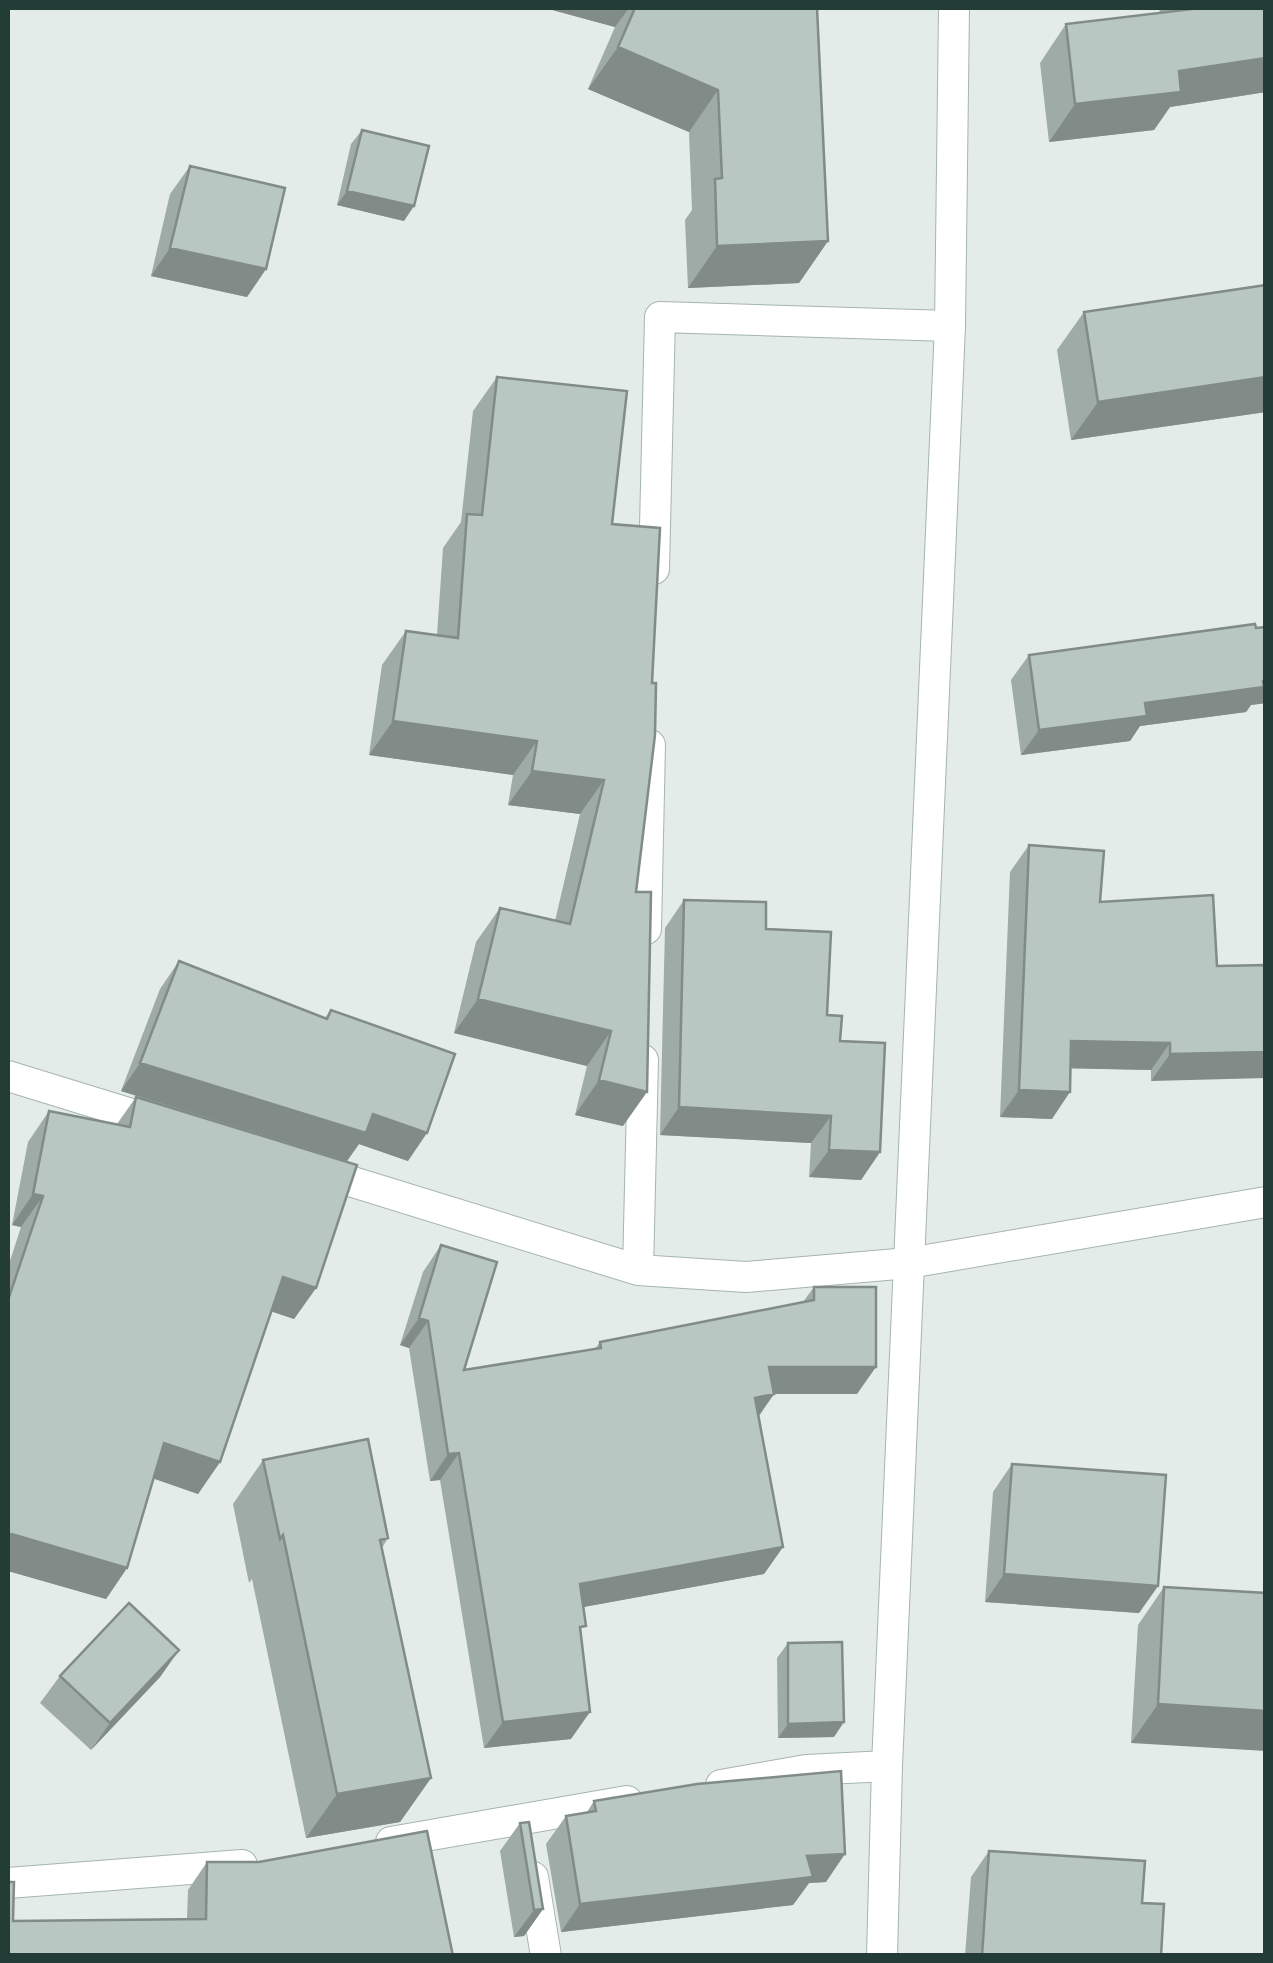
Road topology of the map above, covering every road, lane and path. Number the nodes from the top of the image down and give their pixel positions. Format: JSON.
{"nodes":[{"id":1,"x":954,"y":8,"type":"edge"},
{"id":2,"x":950,"y":326,"type":"junction"},
{"id":3,"x":654,"y":595,"type":"edge"},
{"id":4,"x":651,"y":714,"type":"edge"},
{"id":5,"x":645,"y":952,"type":"edge"},
{"id":6,"x":643,"y":1032,"type":"edge"},
{"id":7,"x":8,"y":1076,"type":"edge"},
{"id":8,"x":180,"y":1129,"type":"edge"},
{"id":9,"x":294,"y":1164,"type":"edge"},
{"id":10,"x":1266,"y":1202,"type":"edge"},
{"id":11,"x":909,"y":1263,"type":"junction"},
{"id":12,"x":638,"y":1270,"type":"junction"},
{"id":13,"x":887,"y":1766,"type":"junction"},
{"id":14,"x":693,"y":1790,"type":"edge"},
{"id":15,"x":655,"y":1796,"type":"edge"},
{"id":16,"x":523,"y":1819,"type":"junction"},
{"id":17,"x":368,"y":1846,"type":"edge"},
{"id":18,"x":270,"y":1863,"type":"edge"},
{"id":19,"x":8,"y":1883,"type":"edge"},
{"id":20,"x":546,"y":1956,"type":"edge"},
{"id":21,"x":882,"y":1956,"type":"edge"}],
"edges":[{"from":1,"to":2,"type":"street"},
{"from":2,"to":3,"type":"street"},
{"from":2,"to":11,"type":"street"},
{"from":4,"to":5,"type":"street"},
{"from":6,"to":12,"type":"street"},
{"from":7,"to":8,"type":"street"},
{"from":9,"to":12,"type":"street"},
{"from":10,"to":11,"type":"street"},
{"from":11,"to":12,"type":"street"},
{"from":11,"to":13,"type":"street"},
{"from":13,"to":14,"type":"street"},
{"from":13,"to":21,"type":"street"},
{"from":15,"to":16,"type":"street"},
{"from":16,"to":17,"type":"street"},
{"from":16,"to":20,"type":"street"},
{"from":18,"to":19,"type":"street"}]}
